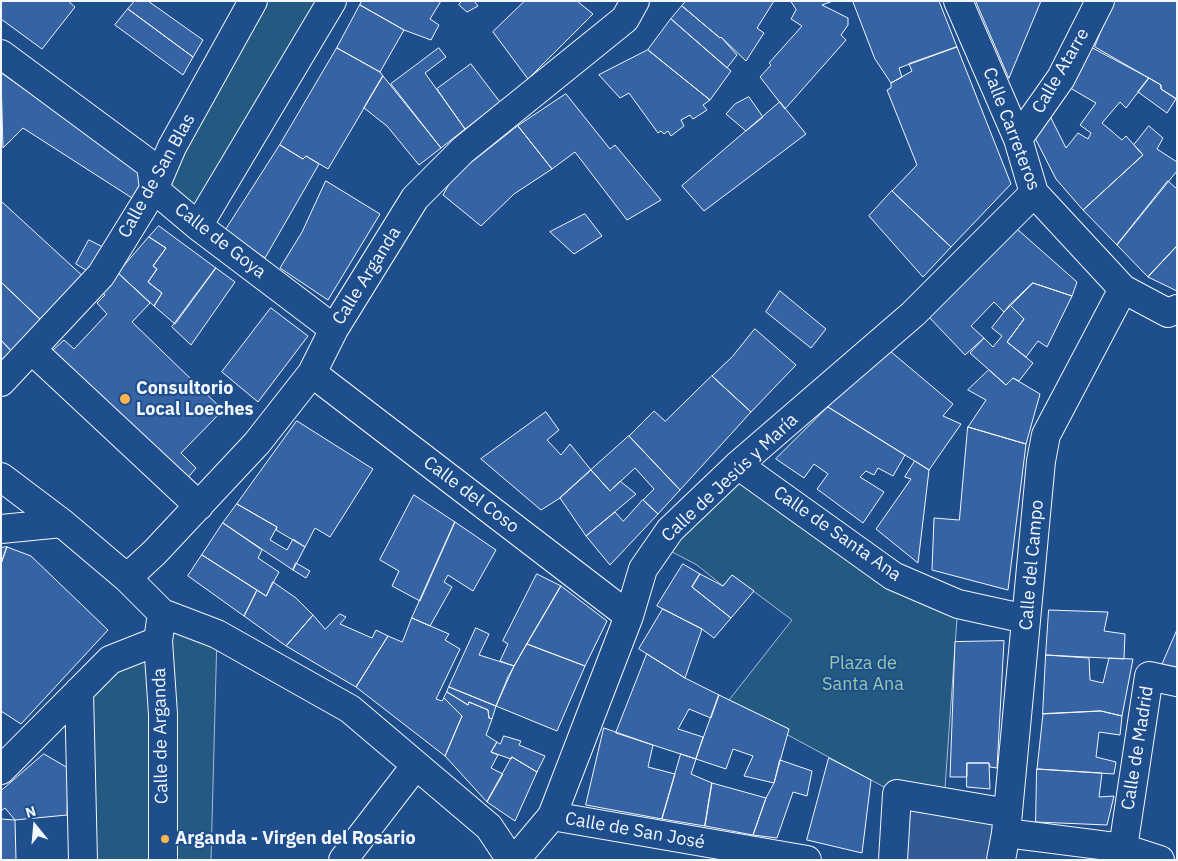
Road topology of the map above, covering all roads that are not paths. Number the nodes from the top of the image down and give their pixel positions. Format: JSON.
{"nodes":[{"id":1,"x":254,"y":1,"type":"edge"},
{"id":2,"x":332,"y":1,"type":"edge"},
{"id":3,"x":635,"y":1,"type":"edge"},
{"id":4,"x":958,"y":1,"type":"edge"},
{"id":5,"x":1100,"y":1,"type":"edge"},
{"id":6,"x":1,"y":54,"type":"edge"},
{"id":7,"x":1018,"y":140,"type":"junction"},
{"id":8,"x":154,"y":190,"type":"junction"},
{"id":9,"x":1034,"y":193,"type":"junction"},
{"id":10,"x":198,"y":226,"type":"junction"},
{"id":11,"x":1123,"y":289,"type":"junction"},
{"id":12,"x":1177,"y":309,"type":"edge"},
{"id":13,"x":334,"y":329,"type":"junction"},
{"id":14,"x":32,"y":351,"type":"junction"},
{"id":15,"x":312,"y":373,"type":"junction"},
{"id":16,"x":1,"y":382,"type":"edge"},
{"id":17,"x":738,"y":464,"type":"junction"},
{"id":18,"x":1,"y":477,"type":"edge"},
{"id":19,"x":198,"y":506,"type":"junction"},
{"id":20,"x":62,"y":523,"type":"junction"},
{"id":21,"x":1,"y":529,"type":"edge"},
{"id":22,"x":127,"y":578,"type":"junction"},
{"id":23,"x":162,"y":613,"type":"junction"},
{"id":24,"x":629,"y":616,"type":"junction"},
{"id":25,"x":1026,"y":619,"type":"junction"},
{"id":26,"x":158,"y":641,"type":"junction"},
{"id":27,"x":1177,"y":682,"type":"edge"},
{"id":28,"x":79,"y":691,"type":"junction"},
{"id":29,"x":416,"y":765,"type":"junction"},
{"id":30,"x":1,"y":770,"type":"edge"},
{"id":31,"x":552,"y":816,"type":"junction"},
{"id":32,"x":1007,"y":823,"type":"junction"},
{"id":33,"x":1123,"y":848,"type":"junction"},
{"id":34,"x":83,"y":860,"type":"edge"},
{"id":35,"x":163,"y":860,"type":"edge"},
{"id":36,"x":343,"y":860,"type":"edge"},
{"id":37,"x":511,"y":860,"type":"edge"},
{"id":38,"x":515,"y":860,"type":"edge"},
{"id":39,"x":807,"y":860,"type":"edge"},
{"id":40,"x":893,"y":860,"type":"edge"},
{"id":41,"x":1001,"y":860,"type":"edge"},
{"id":42,"x":1160,"y":860,"type":"edge"}],
"edges":[{"from":1,"to":8,"type":"street","name":"Calle de San Blas"},
{"from":2,"to":10,"type":"street"},
{"from":3,"to":13,"type":"street","name":"Calle Arganda"},
{"from":4,"to":7,"type":"street","name":"Calle Carreteros"},
{"from":5,"to":7,"type":"street","name":"Calle Atarre"},
{"from":6,"to":8,"type":"street"},
{"from":7,"to":9,"type":"street","name":"Calle Carreteros"},
{"from":8,"to":10,"type":"street","name":"Calle de Goya"},
{"from":8,"to":14,"type":"street","name":"Calle de San Blas"},
{"from":9,"to":11,"type":"street","name":"Calle Carreteros"},
{"from":9,"to":17,"type":"street","name":"Calle de Jesús y María"},
{"from":10,"to":13,"type":"street","name":"Calle de Goya"},
{"from":11,"to":12,"type":"street"},
{"from":11,"to":25,"type":"street","name":"Calle del Campo"},
{"from":13,"to":15,"type":"street","name":"Calle Arganda"},
{"from":14,"to":16,"type":"street","name":"Calle de San Blas"},
{"from":14,"to":19,"type":"street"},
{"from":15,"to":19,"type":"street","name":"Calle Arganda"},
{"from":15,"to":24,"type":"street","name":"Calle del Coso"},
{"from":17,"to":24,"type":"street","name":"Calle de Jesús y María"},
{"from":17,"to":25,"type":"street","name":"Calle de Santa Ana"},
{"from":18,"to":20,"type":"street"},
{"from":19,"to":22,"type":"street","name":"Calle Arganda"},
{"from":20,"to":21,"type":"street"},
{"from":20,"to":22,"type":"street"},
{"from":22,"to":23,"type":"street"},
{"from":23,"to":26,"type":"street","name":"Calle de Arganda"},
{"from":23,"to":29,"type":"street"},
{"from":24,"to":31,"type":"street","name":"Calle de Jesús y María"},
{"from":25,"to":32,"type":"street","name":"Calle del Campo"},
{"from":26,"to":28,"type":"street"},
{"from":26,"to":35,"type":"street","name":"Calle de Arganda"},
{"from":27,"to":33,"type":"street","name":"Calle de Madrid"},
{"from":28,"to":30,"type":"street"},
{"from":28,"to":34,"type":"street"},
{"from":29,"to":36,"type":"street"},
{"from":29,"to":37,"type":"street"},
{"from":31,"to":38,"type":"street","name":"Calle de Jesús y María"},
{"from":31,"to":39,"type":"street","name":"Calle de San José"},
{"from":32,"to":33,"type":"street"},
{"from":32,"to":40,"type":"street"},
{"from":32,"to":41,"type":"street","name":"Calle del Campo"},
{"from":33,"to":42,"type":"street"}]}
